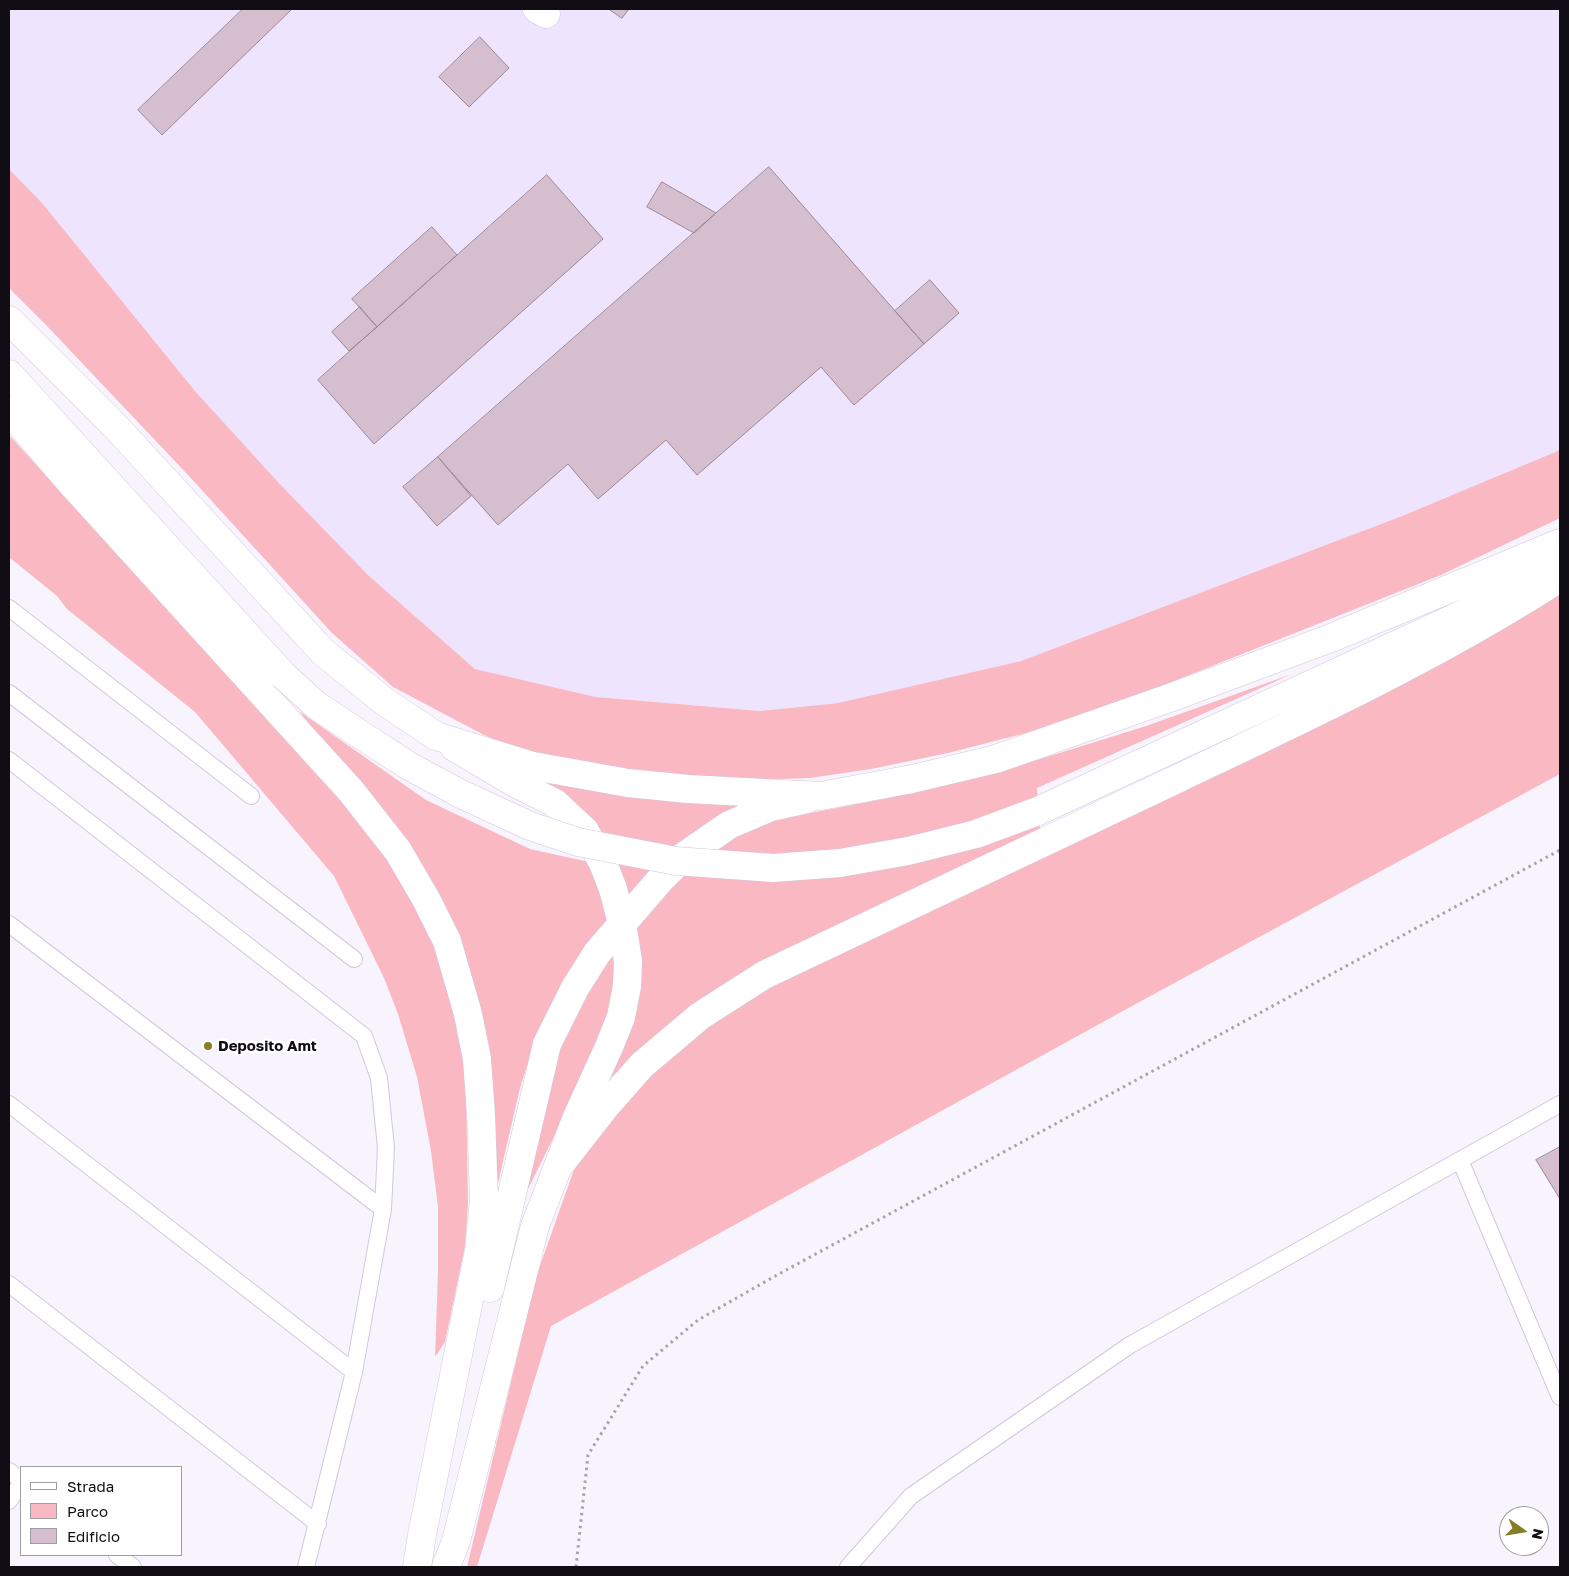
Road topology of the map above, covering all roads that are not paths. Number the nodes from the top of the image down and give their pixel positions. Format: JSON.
{"nodes":[{"id":1,"x":9,"y":320,"type":"edge"},
{"id":2,"x":9,"y":374,"type":"edge"},
{"id":3,"x":9,"y":412,"type":"edge"},
{"id":4,"x":1560,"y":543,"type":"edge"},
{"id":5,"x":1560,"y":569,"type":"edge"},
{"id":6,"x":1560,"y":577,"type":"edge"},
{"id":7,"x":9,"y":608,"type":"edge"},
{"id":8,"x":9,"y":693,"type":"edge"},
{"id":9,"x":436,"y":736,"type":"junction"},
{"id":10,"x":9,"y":760,"type":"edge"},
{"id":11,"x":251,"y":796,"type":"dead end"},
{"id":12,"x":821,"y":796,"type":"junction"},
{"id":13,"x":9,"y":924,"type":"edge"},
{"id":14,"x":622,"y":924,"type":"junction"},
{"id":15,"x":354,"y":959,"type":"dead end"},
{"id":16,"x":9,"y":1104,"type":"edge"},
{"id":17,"x":1560,"y":1104,"type":"edge"},
{"id":18,"x":1460,"y":1160,"type":"junction"},
{"id":19,"x":558,"y":1167,"type":"junction"},
{"id":20,"x":383,"y":1209,"type":"junction"},
{"id":21,"x":9,"y":1284,"type":"edge"},
{"id":22,"x":354,"y":1372,"type":"junction"},
{"id":23,"x":1560,"y":1397,"type":"edge"},
{"id":24,"x":9,"y":1471,"type":"edge"},
{"id":25,"x":20,"y":1481,"type":"edge"},
{"id":26,"x":20,"y":1484,"type":"edge"},
{"id":27,"x":9,"y":1501,"type":"edge"},
{"id":28,"x":318,"y":1524,"type":"junction"},
{"id":29,"x":422,"y":1535,"type":"junction"},
{"id":30,"x":118,"y":1556,"type":"edge"},
{"id":31,"x":134,"y":1567,"type":"edge"},
{"id":32,"x":306,"y":1567,"type":"edge"},
{"id":33,"x":418,"y":1567,"type":"edge"},
{"id":34,"x":446,"y":1567,"type":"edge"},
{"id":35,"x":848,"y":1567,"type":"edge"}],
"edges":[{"from":1,"to":9,"type":"street"},
{"from":2,"to":5,"type":"street","bridge":true},
{"from":3,"to":29,"type":"street"},
{"from":4,"to":12,"type":"street"},
{"from":6,"to":19,"type":"street"},
{"from":7,"to":11,"type":"lane"},
{"from":8,"to":15,"type":"lane"},
{"from":9,"to":12,"type":"street"},
{"from":9,"to":14,"type":"street"},
{"from":10,"to":20,"type":"lane"},
{"from":12,"to":14,"type":"street"},
{"from":13,"to":20,"type":"lane"},
{"from":14,"to":19,"type":"street"},
{"from":14,"to":29,"type":"street"},
{"from":16,"to":22,"type":"lane"},
{"from":17,"to":18,"type":"lane"},
{"from":18,"to":23,"type":"lane"},
{"from":18,"to":35,"type":"lane"},
{"from":19,"to":34,"type":"street"},
{"from":20,"to":22,"type":"lane"},
{"from":21,"to":28,"type":"lane"},
{"from":22,"to":28,"type":"lane"},
{"from":24,"to":25,"type":"lane"},
{"from":26,"to":27,"type":"lane"},
{"from":28,"to":32,"type":"lane"},
{"from":29,"to":33,"type":"street"},
{"from":30,"to":31,"type":"lane"}]}
